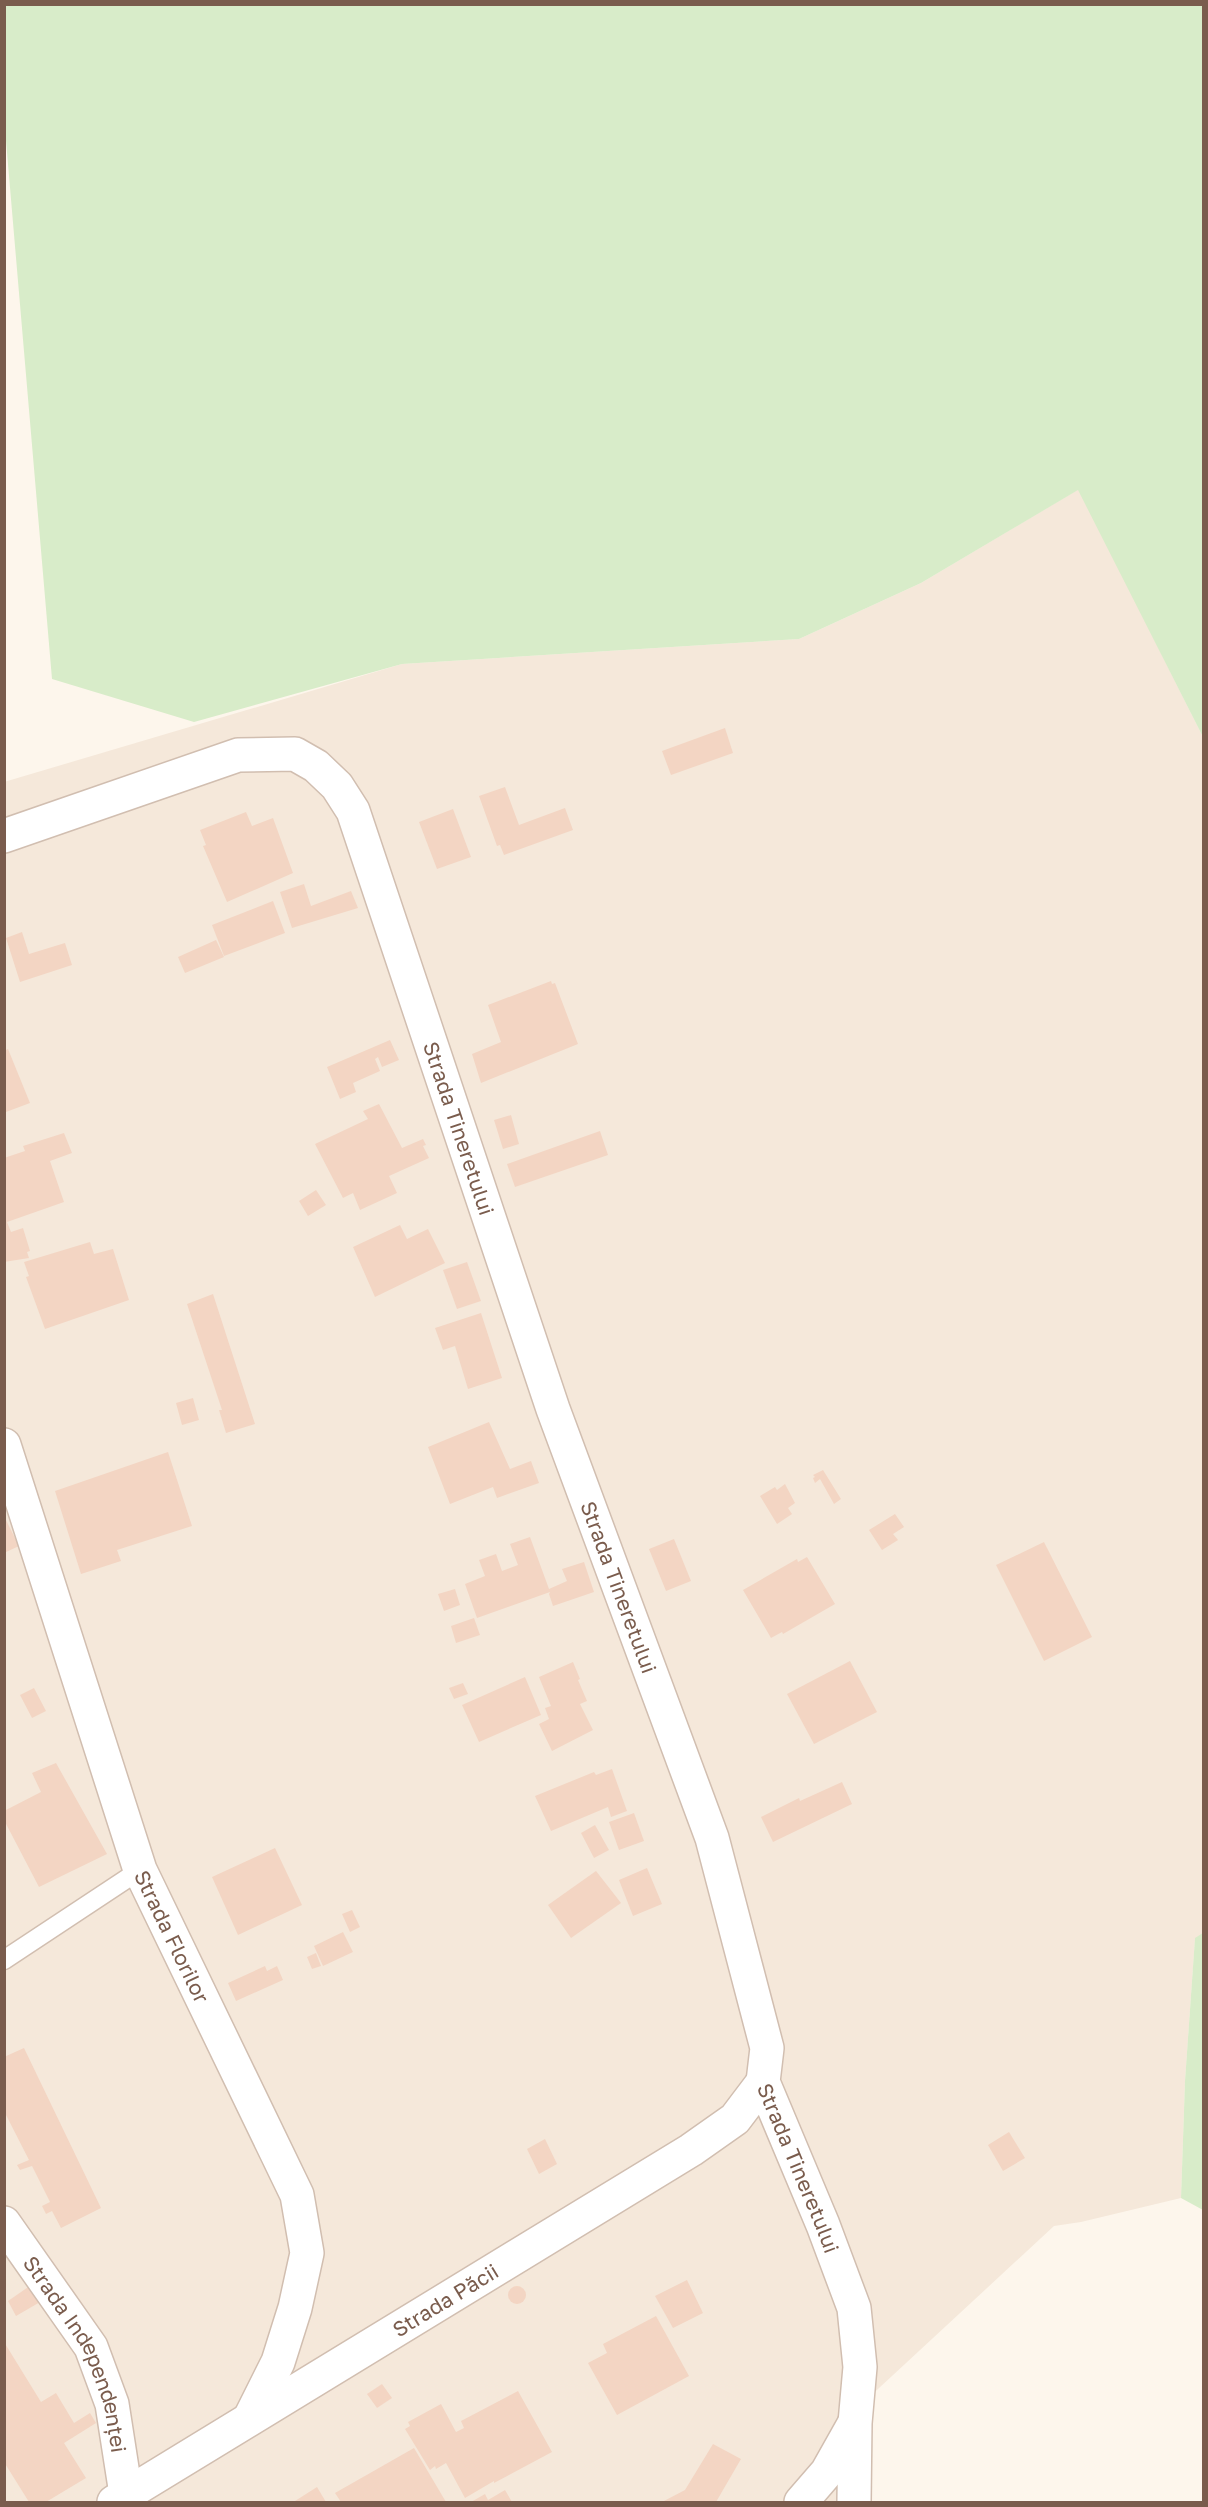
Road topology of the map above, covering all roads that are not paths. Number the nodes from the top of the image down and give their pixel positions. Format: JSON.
{"nodes":[{"id":1,"x":4,"y":836,"type":"edge"},
{"id":2,"x":4,"y":1445,"type":"edge"},
{"id":3,"x":140,"y":1870,"type":"junction"},
{"id":4,"x":4,"y":1960,"type":"edge"},
{"id":5,"x":764,"y":2082,"type":"junction"},
{"id":6,"x":4,"y":2223,"type":"edge"},
{"id":7,"x":249,"y":2418,"type":"junction"},
{"id":8,"x":855,"y":2423,"type":"junction"},
{"id":9,"x":120,"y":2498,"type":"edge"},
{"id":10,"x":801,"y":2502,"type":"edge"},
{"id":11,"x":854,"y":2502,"type":"edge"}],
"edges":[{"from":1,"to":5,"type":"street","name":"Strada Tineretului"},
{"from":2,"to":3,"type":"street","name":"Strada Florilor"},
{"from":3,"to":4,"type":"lane"},
{"from":3,"to":7,"type":"street","name":"Strada Florilor"},
{"from":5,"to":7,"type":"street","name":"Strada Păcii"},
{"from":5,"to":8,"type":"street","name":"Strada Tineretului"},
{"from":6,"to":9,"type":"street","name":"Strada Independenței"},
{"from":7,"to":9,"type":"street","name":"Strada Păcii"},
{"from":8,"to":10,"type":"street"},
{"from":8,"to":11,"type":"street","name":"Strada Tineretului"}]}
